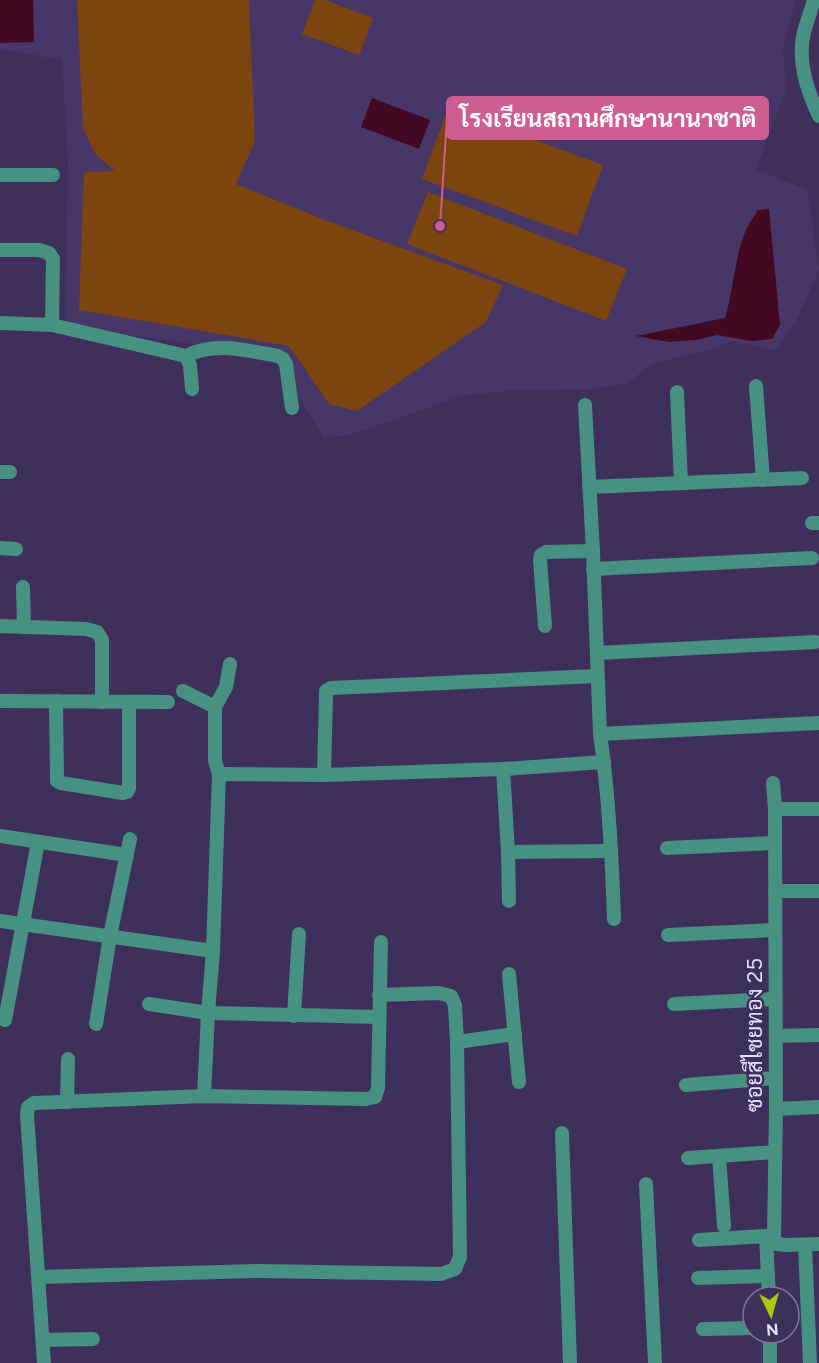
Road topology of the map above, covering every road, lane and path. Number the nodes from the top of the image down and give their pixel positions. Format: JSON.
{"nodes":[{"id":1,"x":814,"y":0,"type":"edge"},
{"id":2,"x":819,"y":116,"type":"edge"},
{"id":3,"x":0,"y":175,"type":"edge"},
{"id":4,"x":53,"y":175,"type":"dead end"},
{"id":5,"x":0,"y":250,"type":"edge"},
{"id":6,"x":0,"y":323,"type":"edge"},
{"id":7,"x":52,"y":325,"type":"junction"},
{"id":8,"x":186,"y":357,"type":"junction"},
{"id":9,"x":756,"y":386,"type":"dead end"},
{"id":10,"x":192,"y":389,"type":"dead end"},
{"id":11,"x":677,"y":392,"type":"dead end"},
{"id":12,"x":585,"y":405,"type":"dead end"},
{"id":13,"x":292,"y":408,"type":"dead end"},
{"id":14,"x":802,"y":478,"type":"dead end"},
{"id":15,"x":763,"y":480,"type":"junction"},
{"id":16,"x":681,"y":483,"type":"junction"},
{"id":17,"x":589,"y":487,"type":"junction"},
{"id":18,"x":0,"y":548,"type":"edge"},
{"id":19,"x":16,"y":549,"type":"dead end"},
{"id":20,"x":592,"y":550,"type":"junction"},
{"id":21,"x":812,"y":558,"type":"dead end"},
{"id":22,"x":593,"y":569,"type":"junction"},
{"id":23,"x":22,"y":587,"type":"dead end"},
{"id":24,"x":0,"y":626,"type":"edge"},
{"id":25,"x":545,"y":626,"type":"dead end"},
{"id":26,"x":24,"y":627,"type":"junction"},
{"id":27,"x":815,"y":642,"type":"dead end"},
{"id":28,"x":597,"y":653,"type":"junction"},
{"id":29,"x":230,"y":664,"type":"dead end"},
{"id":30,"x":597,"y":676,"type":"junction"},
{"id":31,"x":183,"y":691,"type":"dead end"},
{"id":32,"x":0,"y":700,"type":"edge"},
{"id":33,"x":56,"y":701,"type":"junction"},
{"id":34,"x":102,"y":702,"type":"junction"},
{"id":35,"x":129,"y":702,"type":"junction"},
{"id":36,"x":168,"y":702,"type":"dead end"},
{"id":37,"x":215,"y":707,"type":"junction"},
{"id":38,"x":819,"y":723,"type":"edge"},
{"id":39,"x":600,"y":734,"type":"junction"},
{"id":40,"x":604,"y":762,"type":"junction"},
{"id":41,"x":503,"y":770,"type":"junction"},
{"id":42,"x":219,"y":774,"type":"junction"},
{"id":43,"x":324,"y":775,"type":"junction"},
{"id":44,"x":773,"y":783,"type":"dead end"},
{"id":45,"x":775,"y":809,"type":"junction"},
{"id":46,"x":819,"y":809,"type":"edge"},
{"id":47,"x":0,"y":836,"type":"edge"},
{"id":48,"x":130,"y":839,"type":"dead end"},
{"id":49,"x":38,"y":843,"type":"junction"},
{"id":50,"x":775,"y":843,"type":"junction"},
{"id":51,"x":667,"y":848,"type":"dead end"},
{"id":52,"x":508,"y":852,"type":"junction"},
{"id":53,"x":611,"y":852,"type":"junction"},
{"id":54,"x":127,"y":855,"type":"junction"},
{"id":55,"x":775,"y":891,"type":"junction"},
{"id":56,"x":819,"y":891,"type":"edge"},
{"id":57,"x":509,"y":901,"type":"dead end"},
{"id":58,"x":614,"y":919,"type":"dead end"},
{"id":59,"x":0,"y":921,"type":"edge"},
{"id":60,"x":23,"y":924,"type":"junction"},
{"id":61,"x":775,"y":930,"type":"junction"},
{"id":62,"x":299,"y":934,"type":"dead end"},
{"id":63,"x":668,"y":935,"type":"dead end"},
{"id":64,"x":110,"y":936,"type":"junction"},
{"id":65,"x":381,"y":942,"type":"dead end"},
{"id":66,"x":213,"y":951,"type":"junction"},
{"id":67,"x":509,"y":974,"type":"dead end"},
{"id":68,"x":379,"y":995,"type":"junction"},
{"id":69,"x":776,"y":999,"type":"junction"},
{"id":70,"x":149,"y":1004,"type":"dead end"},
{"id":71,"x":674,"y":1004,"type":"dead end"},
{"id":72,"x":208,"y":1012,"type":"junction"},
{"id":73,"x":294,"y":1016,"type":"junction"},
{"id":74,"x":379,"y":1017,"type":"junction"},
{"id":75,"x":5,"y":1020,"type":"dead end"},
{"id":76,"x":96,"y":1024,"type":"dead end"},
{"id":77,"x":515,"y":1034,"type":"junction"},
{"id":78,"x":819,"y":1035,"type":"edge"},
{"id":79,"x":776,"y":1036,"type":"junction"},
{"id":80,"x":457,"y":1042,"type":"junction"},
{"id":81,"x":68,"y":1059,"type":"dead end"},
{"id":82,"x":776,"y":1078,"type":"junction"},
{"id":83,"x":519,"y":1082,"type":"dead end"},
{"id":84,"x":686,"y":1085,"type":"dead end"},
{"id":85,"x":204,"y":1096,"type":"junction"},
{"id":86,"x":67,"y":1102,"type":"junction"},
{"id":87,"x":819,"y":1107,"type":"edge"},
{"id":88,"x":776,"y":1109,"type":"junction"},
{"id":89,"x":562,"y":1134,"type":"dead end"},
{"id":90,"x":775,"y":1152,"type":"junction"},
{"id":91,"x":719,"y":1156,"type":"junction"},
{"id":92,"x":688,"y":1158,"type":"dead end"},
{"id":93,"x":646,"y":1184,"type":"dead end"},
{"id":94,"x":724,"y":1226,"type":"dead end"},
{"id":95,"x":699,"y":1240,"type":"dead end"},
{"id":96,"x":819,"y":1244,"type":"edge"},
{"id":97,"x":805,"y":1245,"type":"junction"},
{"id":98,"x":768,"y":1276,"type":"junction"},
{"id":99,"x":39,"y":1277,"type":"junction"},
{"id":100,"x":698,"y":1278,"type":"dead end"},
{"id":101,"x":768,"y":1285,"type":"edge"},
{"id":102,"x":741,"y":1328,"type":"edge"},
{"id":103,"x":703,"y":1329,"type":"dead end"},
{"id":104,"x":93,"y":1339,"type":"dead end"},
{"id":105,"x":43,"y":1340,"type":"junction"},
{"id":106,"x":770,"y":1345,"type":"edge"},
{"id":107,"x":44,"y":1363,"type":"edge"},
{"id":108,"x":570,"y":1363,"type":"edge"},
{"id":109,"x":655,"y":1363,"type":"edge"},
{"id":110,"x":770,"y":1363,"type":"edge"},
{"id":111,"x":810,"y":1363,"type":"edge"}],
"edges":[{"from":1,"to":2,"type":"street"},
{"from":3,"to":4,"type":"street"},
{"from":5,"to":7,"type":"street"},
{"from":6,"to":7,"type":"street"},
{"from":7,"to":8,"type":"street"},
{"from":8,"to":10,"type":"street"},
{"from":8,"to":13,"type":"street"},
{"from":9,"to":15,"type":"street"},
{"from":11,"to":16,"type":"street"},
{"from":12,"to":17,"type":"street"},
{"from":14,"to":15,"type":"street"},
{"from":15,"to":16,"type":"street"},
{"from":16,"to":17,"type":"street"},
{"from":17,"to":20,"type":"street"},
{"from":18,"to":19,"type":"street"},
{"from":20,"to":22,"type":"street"},
{"from":20,"to":25,"type":"street"},
{"from":21,"to":22,"type":"street"},
{"from":22,"to":28,"type":"street"},
{"from":23,"to":26,"type":"street"},
{"from":24,"to":26,"type":"street"},
{"from":26,"to":34,"type":"street"},
{"from":27,"to":28,"type":"street"},
{"from":28,"to":30,"type":"street"},
{"from":29,"to":37,"type":"street"},
{"from":30,"to":39,"type":"street"},
{"from":30,"to":43,"type":"street"},
{"from":31,"to":37,"type":"street"},
{"from":32,"to":33,"type":"street"},
{"from":33,"to":34,"type":"street"},
{"from":33,"to":35,"type":"street"},
{"from":34,"to":35,"type":"street"},
{"from":35,"to":36,"type":"street"},
{"from":37,"to":42,"type":"street"},
{"from":38,"to":39,"type":"street"},
{"from":39,"to":40,"type":"street"},
{"from":40,"to":41,"type":"street"},
{"from":40,"to":53,"type":"street"},
{"from":41,"to":43,"type":"street"},
{"from":41,"to":52,"type":"street"},
{"from":42,"to":43,"type":"street"},
{"from":42,"to":66,"type":"street"},
{"from":44,"to":45,"type":"street","name":"ซอยสีไชยทอง 25"},
{"from":45,"to":46,"type":"street"},
{"from":45,"to":50,"type":"street","name":"ซอยสีไชยทอง 25"},
{"from":47,"to":49,"type":"street"},
{"from":48,"to":54,"type":"street"},
{"from":49,"to":54,"type":"street"},
{"from":49,"to":60,"type":"street"},
{"from":50,"to":51,"type":"street"},
{"from":50,"to":55,"type":"street","name":"ซอยสีไชยทอง 25"},
{"from":52,"to":53,"type":"street"},
{"from":52,"to":57,"type":"street"},
{"from":53,"to":58,"type":"street"},
{"from":54,"to":64,"type":"street"},
{"from":55,"to":56,"type":"street"},
{"from":55,"to":61,"type":"street","name":"ซอยสีไชยทอง 25"},
{"from":59,"to":60,"type":"street"},
{"from":60,"to":64,"type":"street"},
{"from":60,"to":75,"type":"street"},
{"from":61,"to":63,"type":"street"},
{"from":61,"to":69,"type":"street","name":"ซอยสีไชยทอง 25"},
{"from":62,"to":73,"type":"street"},
{"from":64,"to":66,"type":"street"},
{"from":64,"to":76,"type":"street"},
{"from":65,"to":68,"type":"street"},
{"from":66,"to":72,"type":"street"},
{"from":67,"to":77,"type":"street"},
{"from":68,"to":74,"type":"street"},
{"from":68,"to":80,"type":"street"},
{"from":69,"to":71,"type":"street"},
{"from":69,"to":79,"type":"street","name":"ซอยสีไชยทอง 25"},
{"from":70,"to":72,"type":"street"},
{"from":72,"to":73,"type":"street"},
{"from":72,"to":85,"type":"street"},
{"from":73,"to":74,"type":"street"},
{"from":74,"to":85,"type":"street"},
{"from":77,"to":80,"type":"street"},
{"from":77,"to":83,"type":"street"},
{"from":78,"to":79,"type":"street"},
{"from":79,"to":82,"type":"street","name":"ซอยสีไชยทอง 25"},
{"from":80,"to":99,"type":"street"},
{"from":81,"to":86,"type":"street"},
{"from":82,"to":84,"type":"street"},
{"from":82,"to":88,"type":"street","name":"ซอยสีไชยทอง 25"},
{"from":85,"to":86,"type":"street"},
{"from":86,"to":99,"type":"street"},
{"from":87,"to":88,"type":"street"},
{"from":88,"to":90,"type":"street","name":"ซอยสีไชยทอง 25"},
{"from":89,"to":108,"type":"street"},
{"from":90,"to":91,"type":"street"},
{"from":90,"to":97,"type":"street","name":"ซอยสีไชยทอง 25"},
{"from":91,"to":92,"type":"street"},
{"from":91,"to":94,"type":"street"},
{"from":93,"to":109,"type":"street"},
{"from":95,"to":98,"type":"street"},
{"from":96,"to":97,"type":"street","name":"ซอยสีไชยทอง 25"},
{"from":97,"to":111,"type":"street"},
{"from":98,"to":100,"type":"street"},
{"from":98,"to":101,"type":"street"},
{"from":99,"to":105,"type":"street"},
{"from":102,"to":103,"type":"street"},
{"from":104,"to":105,"type":"street"},
{"from":105,"to":107,"type":"street"},
{"from":106,"to":110,"type":"street"}]}
